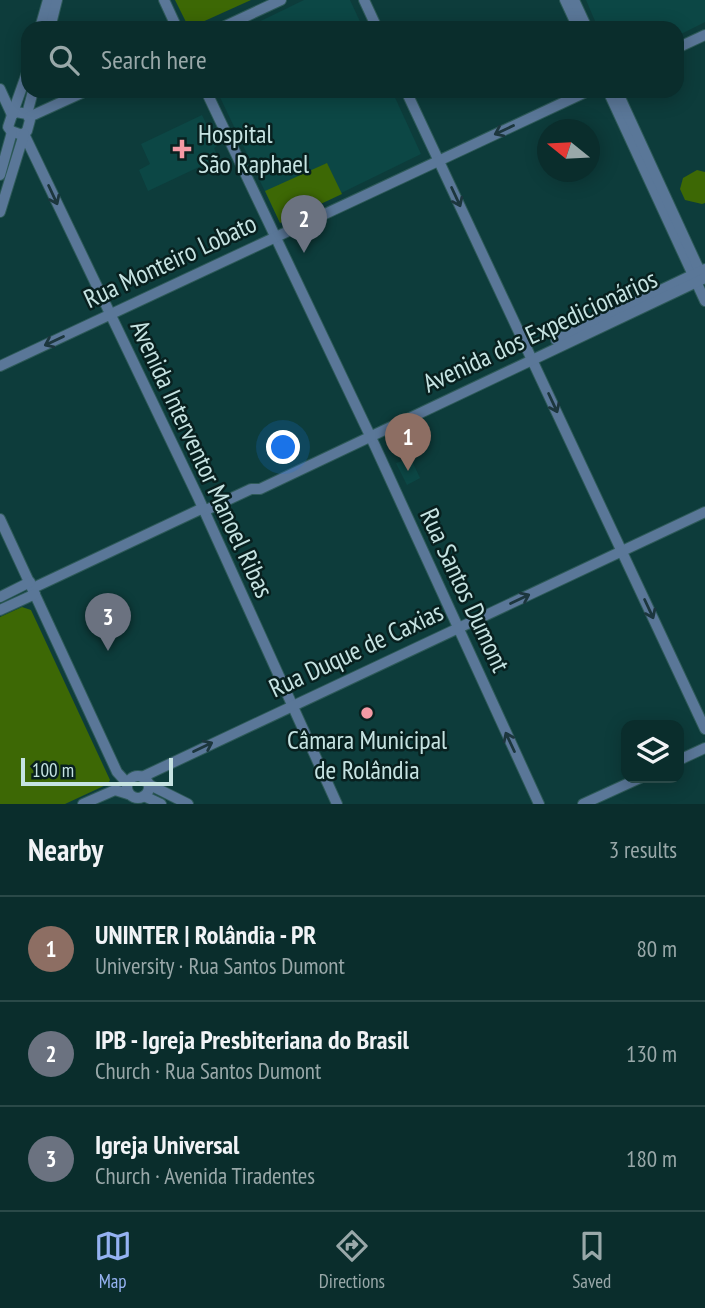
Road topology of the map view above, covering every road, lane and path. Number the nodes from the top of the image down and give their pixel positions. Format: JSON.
{"nodes":[{"id":1,"x":164,"y":0,"type":"edge"},
{"id":2,"x":281,"y":0,"type":"edge"},
{"id":3,"x":364,"y":0,"type":"edge"},
{"id":4,"x":565,"y":0,"type":"edge"},
{"id":5,"x":573,"y":0,"type":"edge"},
{"id":6,"x":52,"y":2,"type":"edge"},
{"id":7,"x":43,"y":21,"type":"edge"},
{"id":8,"x":51,"y":21,"type":"edge"},
{"id":9,"x":174,"y":21,"type":"edge"},
{"id":10,"x":236,"y":21,"type":"edge"},
{"id":11,"x":374,"y":21,"type":"edge"},
{"id":12,"x":575,"y":21,"type":"edge"},
{"id":13,"x":584,"y":21,"type":"edge"},
{"id":14,"x":705,"y":35,"type":"edge"},
{"id":15,"x":684,"y":45,"type":"edge"},
{"id":16,"x":0,"y":89,"type":"edge"},
{"id":17,"x":21,"y":90,"type":"edge"},
{"id":18,"x":32,"y":98,"type":"edge"},
{"id":19,"x":70,"y":98,"type":"edge"},
{"id":20,"x":209,"y":98,"type":"edge"},
{"id":21,"x":409,"y":98,"type":"edge"},
{"id":22,"x":573,"y":98,"type":"edge"},
{"id":23,"x":612,"y":98,"type":"edge"},
{"id":24,"x":619,"y":98,"type":"edge"},
{"id":25,"x":12,"y":115,"type":"junction"},
{"id":26,"x":28,"y":116,"type":"junction"},
{"id":27,"x":629,"y":128,"type":"junction"},
{"id":28,"x":7,"y":130,"type":"edge"},
{"id":29,"x":24,"y":134,"type":"junction"},
{"id":30,"x":439,"y":161,"type":"junction"},
{"id":31,"x":0,"y":175,"type":"edge"},
{"id":32,"x":0,"y":212,"type":"edge"},
{"id":33,"x":275,"y":237,"type":"junction"},
{"id":34,"x":701,"y":277,"type":"edge"},
{"id":35,"x":705,"y":301,"type":"edge"},
{"id":36,"x":109,"y":315,"type":"junction"},
{"id":37,"x":530,"y":356,"type":"junction"},
{"id":38,"x":0,"y":366,"type":"edge"},
{"id":39,"x":369,"y":433,"type":"junction"},
{"id":40,"x":203,"y":510,"type":"junction"},
{"id":41,"x":705,"y":512,"type":"edge"},
{"id":42,"x":0,"y":519,"type":"edge"},
{"id":43,"x":622,"y":551,"type":"junction"},
{"id":44,"x":33,"y":588,"type":"junction"},
{"id":45,"x":0,"y":597,"type":"edge"},
{"id":46,"x":0,"y":610,"type":"edge"},
{"id":47,"x":457,"y":628,"type":"junction"},
{"id":48,"x":291,"y":704,"type":"junction"},
{"id":49,"x":705,"y":729,"type":"edge"},
{"id":50,"x":705,"y":748,"type":"edge"},
{"id":51,"x":684,"y":758,"type":"edge"},
{"id":52,"x":145,"y":780,"type":"junction"},
{"id":53,"x":629,"y":783,"type":"edge"},
{"id":54,"x":128,"y":788,"type":"junction"},
{"id":55,"x":145,"y":800,"type":"edge"},
{"id":56,"x":83,"y":804,"type":"edge"},
{"id":57,"x":161,"y":804,"type":"edge"},
{"id":58,"x":188,"y":804,"type":"edge"},
{"id":59,"x":337,"y":804,"type":"edge"},
{"id":60,"x":539,"y":804,"type":"edge"},
{"id":61,"x":583,"y":804,"type":"edge"}],
"edges":[{"from":1,"to":9,"type":"street"},
{"from":2,"to":10,"type":"street"},
{"from":3,"to":11,"type":"street"},
{"from":4,"to":12,"type":"street"},
{"from":5,"to":13,"type":"street"},
{"from":6,"to":7,"type":"street"},
{"from":6,"to":8,"type":"street"},
{"from":14,"to":15,"type":"street"},
{"from":16,"to":25,"type":"street"},
{"from":17,"to":25,"type":"street"},
{"from":18,"to":26,"type":"street"},
{"from":19,"to":26,"type":"street"},
{"from":20,"to":33,"type":"street","name":"Rua Santos Dumont"},
{"from":21,"to":30,"type":"street"},
{"from":22,"to":30,"type":"street","name":"Rua Monteiro Lobato","one_way":true},
{"from":23,"to":27,"type":"street"},
{"from":24,"to":27,"type":"street"},
{"from":25,"to":26,"type":"street"},
{"from":25,"to":28,"type":"street"},
{"from":26,"to":29,"type":"street"},
{"from":27,"to":34,"type":"street"},
{"from":28,"to":29,"type":"street"},
{"from":28,"to":31,"type":"street"},
{"from":29,"to":32,"type":"street"},
{"from":29,"to":36,"type":"street","name":"Avenida Interventor Manoel Ribas","one_way":true},
{"from":30,"to":33,"type":"street","name":"Rua Monteiro Lobato"},
{"from":30,"to":37,"type":"street","one_way":true},
{"from":33,"to":36,"type":"street","name":"Rua Monteiro Lobato"},
{"from":33,"to":39,"type":"street","name":"Rua Santos Dumont"},
{"from":34,"to":35,"type":"street"},
{"from":34,"to":37,"type":"street","name":"Avenida dos Expedicionários"},
{"from":36,"to":38,"type":"street","name":"Rua Monteiro Lobato","one_way":true},
{"from":36,"to":40,"type":"street","name":"Avenida Interventor Manoel Ribas"},
{"from":37,"to":39,"type":"street","name":"Avenida dos Expedicionários"},
{"from":37,"to":43,"type":"street","one_way":true},
{"from":39,"to":40,"type":"street","name":"Avenida dos Expedicionários"},
{"from":39,"to":47,"type":"street","name":"Rua Santos Dumont"},
{"from":40,"to":44,"type":"street","name":"Avenida dos Expedicionários"},
{"from":40,"to":48,"type":"street","name":"Avenida Interventor Manoel Ribas"},
{"from":41,"to":43,"type":"street","name":"Rua Duque de Caxias"},
{"from":42,"to":44,"type":"street"},
{"from":47,"to":43,"type":"street","name":"Rua Duque de Caxias","one_way":true},
{"from":43,"to":49,"type":"street","one_way":true},
{"from":44,"to":45,"type":"street","name":"Avenida dos Expedicionários"},
{"from":44,"to":46,"type":"street","name":"Avenida dos Expedicionários"},
{"from":44,"to":54,"type":"street"},
{"from":47,"to":48,"type":"street","name":"Rua Duque de Caxias"},
{"from":60,"to":47,"type":"street","name":"Rua Santos Dumont","one_way":true},
{"from":52,"to":48,"type":"street","name":"Rua Duque de Caxias","one_way":true},
{"from":48,"to":59,"type":"street","name":"Avenida Interventor Manoel Ribas"},
{"from":50,"to":51,"type":"street"},
{"from":52,"to":54,"type":"street","name":"Rua Duque de Caxias"},
{"from":52,"to":55,"type":"street"},
{"from":52,"to":58,"type":"street"},
{"from":53,"to":61,"type":"street"},
{"from":54,"to":55,"type":"street"},
{"from":54,"to":56,"type":"street"},
{"from":55,"to":57,"type":"street"}]}
